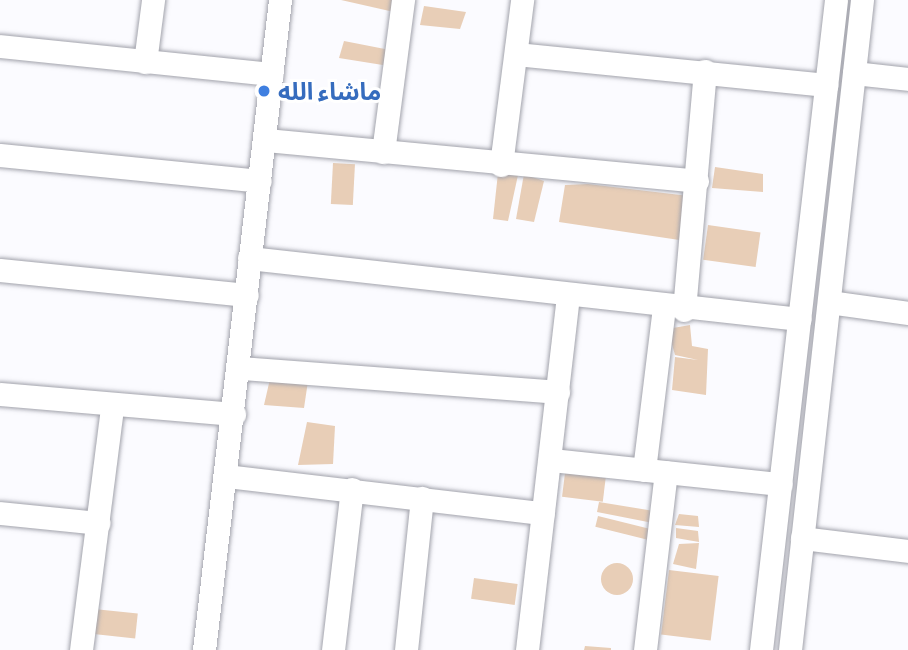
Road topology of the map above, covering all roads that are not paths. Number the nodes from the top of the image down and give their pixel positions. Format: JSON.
{"nodes":[{"id":1,"x":153,"y":0,"type":"edge"},
{"id":2,"x":280,"y":0,"type":"edge"},
{"id":3,"x":403,"y":0,"type":"edge"},
{"id":4,"x":522,"y":0,"type":"edge"},
{"id":5,"x":836,"y":0,"type":"edge"},
{"id":6,"x":862,"y":0,"type":"edge"},
{"id":7,"x":0,"y":46,"type":"edge"},
{"id":8,"x":516,"y":54,"type":"junction"},
{"id":9,"x":145,"y":62,"type":"junction"},
{"id":10,"x":705,"y":71,"type":"junction"},
{"id":11,"x":854,"y":73,"type":"junction"},
{"id":12,"x":272,"y":74,"type":"junction"},
{"id":13,"x":908,"y":79,"type":"edge"},
{"id":14,"x":827,"y":85,"type":"junction"},
{"id":15,"x":266,"y":140,"type":"junction"},
{"id":16,"x":383,"y":152,"type":"junction"},
{"id":17,"x":0,"y":155,"type":"edge"},
{"id":18,"x":501,"y":165,"type":"junction"},
{"id":19,"x":260,"y":181,"type":"junction"},
{"id":20,"x":697,"y":181,"type":"junction"},
{"id":21,"x":813,"y":200,"type":"junction"},
{"id":22,"x":840,"y":202,"type":"junction"},
{"id":23,"x":249,"y":258,"type":"junction"},
{"id":24,"x":0,"y":270,"type":"edge"},
{"id":25,"x":247,"y":295,"type":"junction"},
{"id":26,"x":568,"y":297,"type":"junction"},
{"id":27,"x":828,"y":302,"type":"junction"},
{"id":28,"x":674,"y":309,"type":"junction"},
{"id":29,"x":908,"y":313,"type":"edge"},
{"id":30,"x":800,"y":319,"type":"junction"},
{"id":31,"x":241,"y":368,"type":"junction"},
{"id":32,"x":558,"y":392,"type":"junction"},
{"id":33,"x":0,"y":394,"type":"edge"},
{"id":34,"x":112,"y":407,"type":"junction"},
{"id":35,"x":234,"y":414,"type":"junction"},
{"id":36,"x":551,"y":460,"type":"junction"},
{"id":37,"x":655,"y":471,"type":"junction"},
{"id":38,"x":226,"y":476,"type":"junction"},
{"id":39,"x":780,"y":484,"type":"junction"},
{"id":40,"x":352,"y":489,"type":"junction"},
{"id":41,"x":422,"y":498,"type":"junction"},
{"id":42,"x":0,"y":513,"type":"edge"},
{"id":43,"x":543,"y":513,"type":"junction"},
{"id":44,"x":98,"y":523,"type":"junction"},
{"id":45,"x":802,"y":538,"type":"junction"},
{"id":46,"x":908,"y":551,"type":"edge"},
{"id":47,"x":81,"y":650,"type":"edge"},
{"id":48,"x":204,"y":650,"type":"edge"},
{"id":49,"x":333,"y":650,"type":"edge"},
{"id":50,"x":406,"y":650,"type":"edge"},
{"id":51,"x":527,"y":650,"type":"edge"},
{"id":52,"x":645,"y":650,"type":"edge"},
{"id":53,"x":761,"y":650,"type":"edge"},
{"id":54,"x":790,"y":650,"type":"edge"}],
"edges":[{"from":1,"to":9,"type":"street"},
{"from":2,"to":12,"type":"street"},
{"from":3,"to":16,"type":"street"},
{"from":4,"to":8,"type":"street"},
{"from":5,"to":14,"type":"street"},
{"from":6,"to":11,"type":"street"},
{"from":7,"to":9,"type":"street"},
{"from":8,"to":10,"type":"street"},
{"from":8,"to":18,"type":"street"},
{"from":9,"to":12,"type":"street"},
{"from":10,"to":14,"type":"street"},
{"from":10,"to":20,"type":"street"},
{"from":11,"to":13,"type":"street"},
{"from":11,"to":22,"type":"street"},
{"from":12,"to":15,"type":"street"},
{"from":14,"to":21,"type":"street"},
{"from":15,"to":16,"type":"street"},
{"from":15,"to":19,"type":"street"},
{"from":16,"to":18,"type":"street"},
{"from":17,"to":19,"type":"street"},
{"from":18,"to":20,"type":"street"},
{"from":19,"to":23,"type":"street"},
{"from":20,"to":28,"type":"street"},
{"from":21,"to":22,"type":"street"},
{"from":21,"to":30,"type":"street"},
{"from":22,"to":27,"type":"street"},
{"from":23,"to":25,"type":"street"},
{"from":23,"to":26,"type":"street"},
{"from":24,"to":25,"type":"street"},
{"from":25,"to":31,"type":"street"},
{"from":26,"to":28,"type":"street"},
{"from":26,"to":32,"type":"street"},
{"from":27,"to":29,"type":"street"},
{"from":27,"to":45,"type":"street"},
{"from":28,"to":30,"type":"street"},
{"from":28,"to":37,"type":"street"},
{"from":30,"to":39,"type":"street"},
{"from":31,"to":32,"type":"street"},
{"from":31,"to":35,"type":"street"},
{"from":32,"to":36,"type":"street"},
{"from":33,"to":34,"type":"street"},
{"from":34,"to":35,"type":"street"},
{"from":34,"to":44,"type":"street"},
{"from":35,"to":38,"type":"street"},
{"from":36,"to":37,"type":"street"},
{"from":36,"to":43,"type":"street"},
{"from":37,"to":39,"type":"street"},
{"from":37,"to":52,"type":"street"},
{"from":38,"to":40,"type":"street"},
{"from":38,"to":48,"type":"street"},
{"from":39,"to":53,"type":"street"},
{"from":40,"to":41,"type":"street"},
{"from":40,"to":49,"type":"street"},
{"from":41,"to":43,"type":"street"},
{"from":41,"to":50,"type":"street"},
{"from":42,"to":44,"type":"street"},
{"from":43,"to":51,"type":"street"},
{"from":44,"to":47,"type":"street"},
{"from":45,"to":46,"type":"street"},
{"from":45,"to":54,"type":"street"}]}
